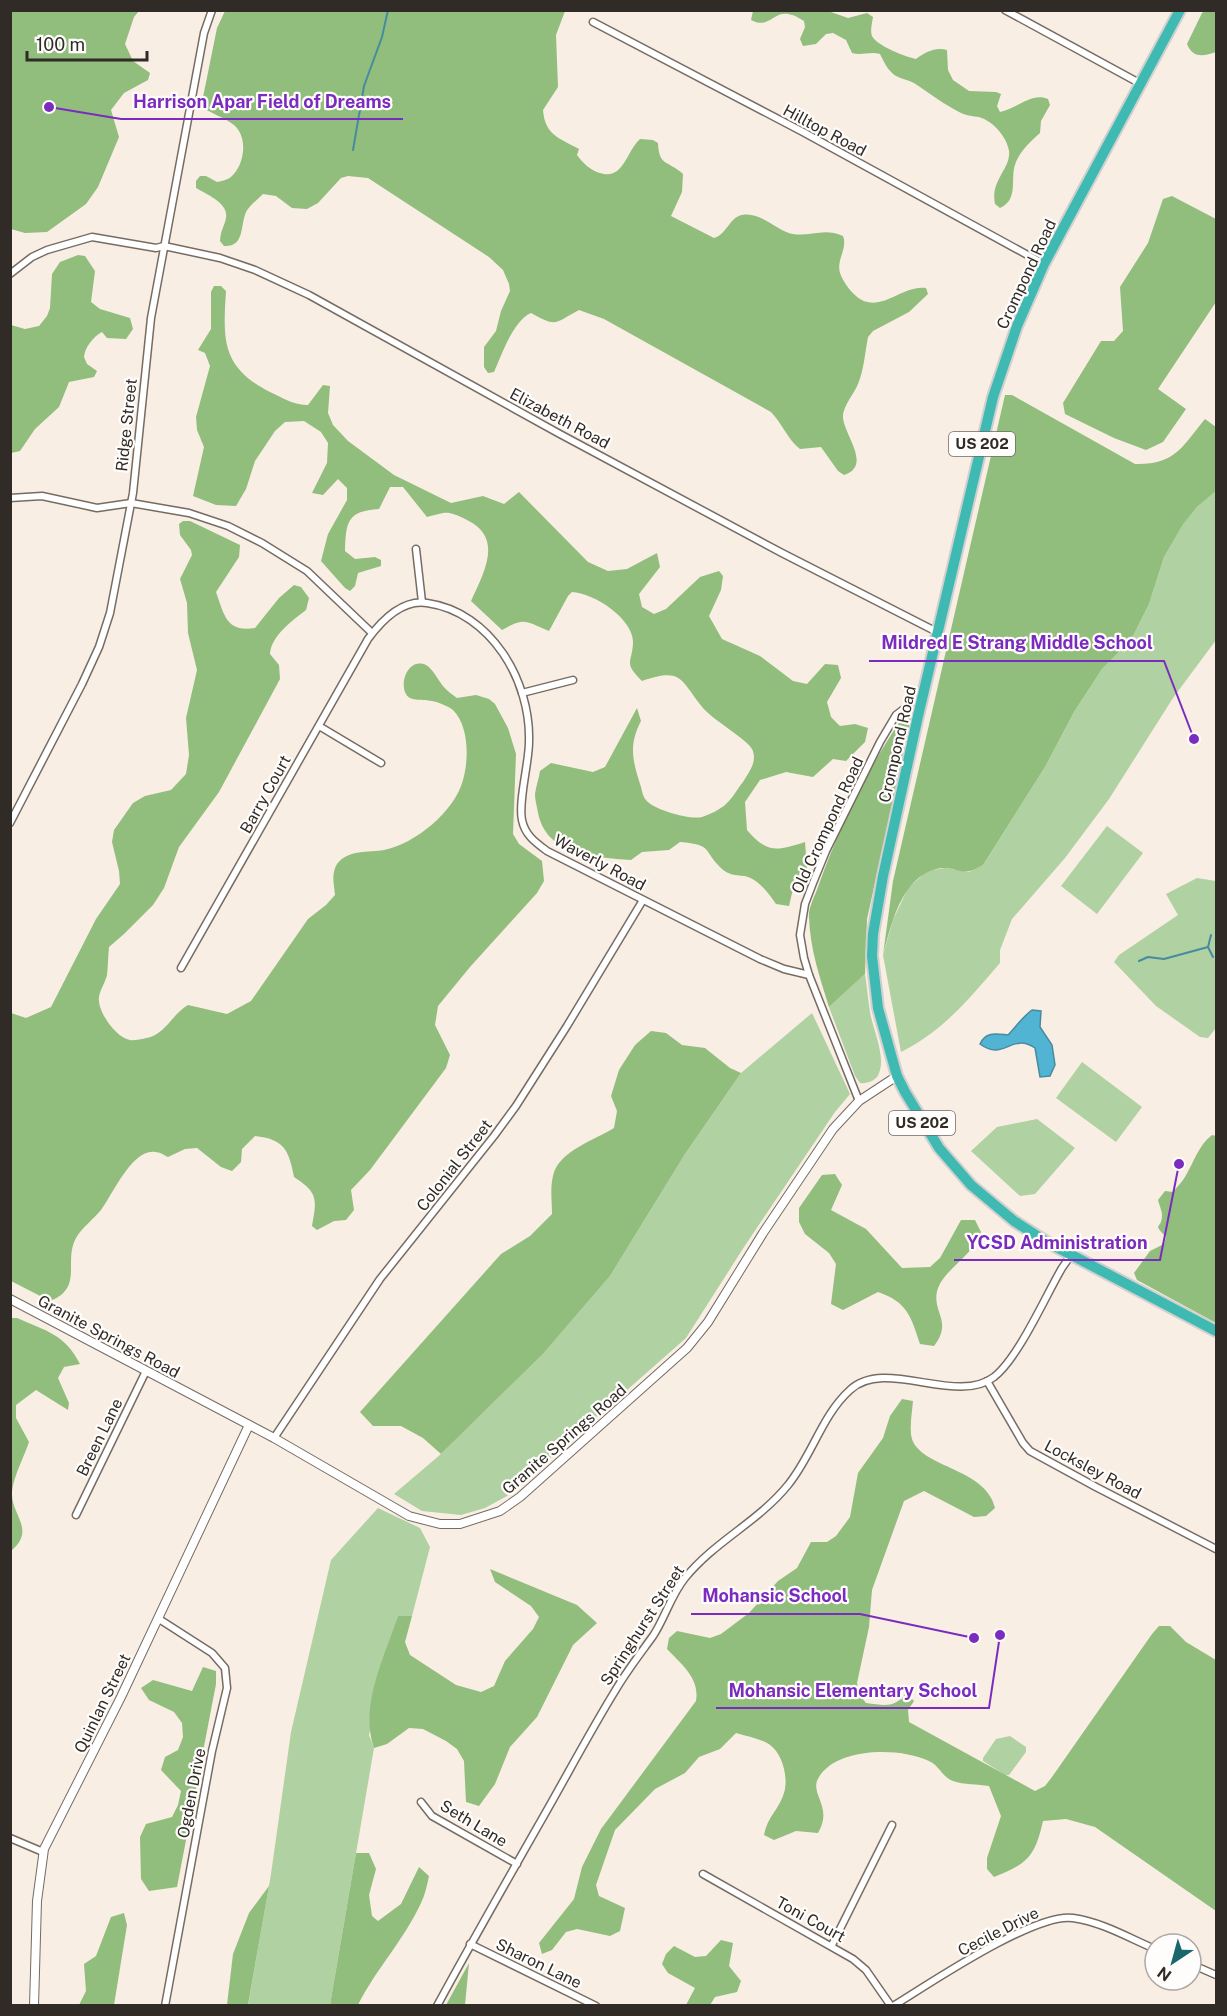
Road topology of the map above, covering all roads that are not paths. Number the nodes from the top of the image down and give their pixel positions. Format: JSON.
{"nodes":[{"id":1,"x":212,"y":10,"type":"edge"},
{"id":2,"x":1005,"y":10,"type":"edge"},
{"id":3,"x":1180,"y":10,"type":"edge"},
{"id":4,"x":592,"y":22,"type":"dead end"},
{"id":5,"x":1141,"y":84,"type":"junction"},
{"id":6,"x":164,"y":246,"type":"junction"},
{"id":7,"x":1044,"y":264,"type":"junction"},
{"id":8,"x":10,"y":274,"type":"edge"},
{"id":9,"x":10,"y":498,"type":"edge"},
{"id":10,"x":131,"y":503,"type":"junction"},
{"id":11,"x":416,"y":549,"type":"dead end"},
{"id":12,"x":422,"y":602,"type":"junction"},
{"id":13,"x":937,"y":632,"type":"junction"},
{"id":14,"x":372,"y":633,"type":"junction"},
{"id":15,"x":573,"y":680,"type":"dead end"},
{"id":16,"x":522,"y":693,"type":"junction"},
{"id":17,"x":909,"y":705,"type":"dead end"},
{"id":18,"x":319,"y":726,"type":"junction"},
{"id":19,"x":381,"y":763,"type":"dead end"},
{"id":20,"x":10,"y":823,"type":"edge"},
{"id":21,"x":643,"y":900,"type":"junction"},
{"id":22,"x":181,"y":968,"type":"dead end"},
{"id":23,"x":809,"y":975,"type":"junction"},
{"id":24,"x":897,"y":1076,"type":"junction"},
{"id":25,"x":859,"y":1101,"type":"junction"},
{"id":26,"x":1071,"y":1255,"type":"junction"},
{"id":27,"x":10,"y":1299,"type":"edge"},
{"id":28,"x":1216,"y":1331,"type":"edge"},
{"id":29,"x":146,"y":1371,"type":"junction"},
{"id":30,"x":987,"y":1381,"type":"junction"},
{"id":31,"x":249,"y":1425,"type":"junction"},
{"id":32,"x":274,"y":1438,"type":"junction"},
{"id":33,"x":76,"y":1515,"type":"dead end"},
{"id":34,"x":1216,"y":1549,"type":"edge"},
{"id":35,"x":159,"y":1619,"type":"junction"},
{"id":36,"x":421,"y":1802,"type":"dead end"},
{"id":37,"x":892,"y":1824,"type":"dead end"},
{"id":38,"x":10,"y":1838,"type":"edge"},
{"id":39,"x":43,"y":1852,"type":"junction"},
{"id":40,"x":517,"y":1864,"type":"junction"},
{"id":41,"x":703,"y":1874,"type":"dead end"},
{"id":42,"x":470,"y":1944,"type":"junction"},
{"id":43,"x":1143,"y":1944,"type":"edge"},
{"id":44,"x":832,"y":1946,"type":"junction"},
{"id":45,"x":34,"y":2006,"type":"edge"},
{"id":46,"x":165,"y":2006,"type":"edge"},
{"id":47,"x":437,"y":2006,"type":"edge"},
{"id":48,"x":596,"y":2006,"type":"edge"},
{"id":49,"x":892,"y":2006,"type":"edge"}],
"edges":[{"from":1,"to":6,"type":"street","name":"Ridge Street"},
{"from":2,"to":5,"type":"street"},
{"from":3,"to":5,"type":"highway","name":"Crompond Road","number":"US 202"},
{"from":4,"to":7,"type":"street","name":"Hilltop Road"},
{"from":5,"to":7,"type":"highway","name":"Crompond Road","number":"US 202"},
{"from":6,"to":8,"type":"street","name":"Elizabeth Road"},
{"from":6,"to":10,"type":"street","name":"Ridge Street"},
{"from":6,"to":13,"type":"street","name":"Elizabeth Road"},
{"from":7,"to":13,"type":"highway","name":"Crompond Road","number":"US 202"},
{"from":9,"to":10,"type":"street"},
{"from":10,"to":14,"type":"street"},
{"from":10,"to":20,"type":"street","name":"Ridge Street"},
{"from":11,"to":12,"type":"street"},
{"from":12,"to":14,"type":"street"},
{"from":12,"to":16,"type":"street","name":"Waverly Road"},
{"from":13,"to":24,"type":"highway","name":"Crompond Road","number":"US 202"},
{"from":14,"to":18,"type":"street","name":"Barry Court"},
{"from":15,"to":16,"type":"street"},
{"from":16,"to":21,"type":"street","name":"Waverly Road"},
{"from":17,"to":23,"type":"street","name":"Old Crompond Road"},
{"from":18,"to":19,"type":"street"},
{"from":18,"to":22,"type":"street","name":"Barry Court"},
{"from":21,"to":23,"type":"street","name":"Waverly Road"},
{"from":21,"to":32,"type":"street","name":"Colonial Street"},
{"from":23,"to":25,"type":"street","name":"Old Crompond Road"},
{"from":24,"to":25,"type":"street","name":"Granite Springs Road"},
{"from":24,"to":26,"type":"highway","name":"Crompond Road","number":"US 202"},
{"from":25,"to":32,"type":"street","name":"Granite Springs Road"},
{"from":26,"to":28,"type":"highway","name":"Crompond Road","number":"US 202"},
{"from":26,"to":30,"type":"street"},
{"from":27,"to":29,"type":"street","name":"Granite Springs Road"},
{"from":29,"to":31,"type":"street","name":"Granite Springs Road"},
{"from":29,"to":33,"type":"street","name":"Breen Lane"},
{"from":30,"to":34,"type":"street","name":"Locksley Road"},
{"from":30,"to":40,"type":"street","name":"Springhurst Street"},
{"from":31,"to":32,"type":"street","name":"Granite Springs Road"},
{"from":31,"to":35,"type":"street","name":"Quinlan Street"},
{"from":35,"to":39,"type":"street","name":"Quinlan Street"},
{"from":35,"to":46,"type":"street","name":"Ogden Drive"},
{"from":36,"to":40,"type":"street","name":"Seth Lane"},
{"from":37,"to":44,"type":"street"},
{"from":38,"to":39,"type":"street"},
{"from":39,"to":45,"type":"street","name":"Quinlan Street"},
{"from":40,"to":42,"type":"street","name":"Springhurst Street"},
{"from":41,"to":44,"type":"street","name":"Toni Court"},
{"from":42,"to":47,"type":"street","name":"Springhurst Street"},
{"from":42,"to":48,"type":"street","name":"Sharon Lane"},
{"from":43,"to":49,"type":"street","name":"Cecile Drive"},
{"from":44,"to":49,"type":"street","name":"Toni Court"}]}
